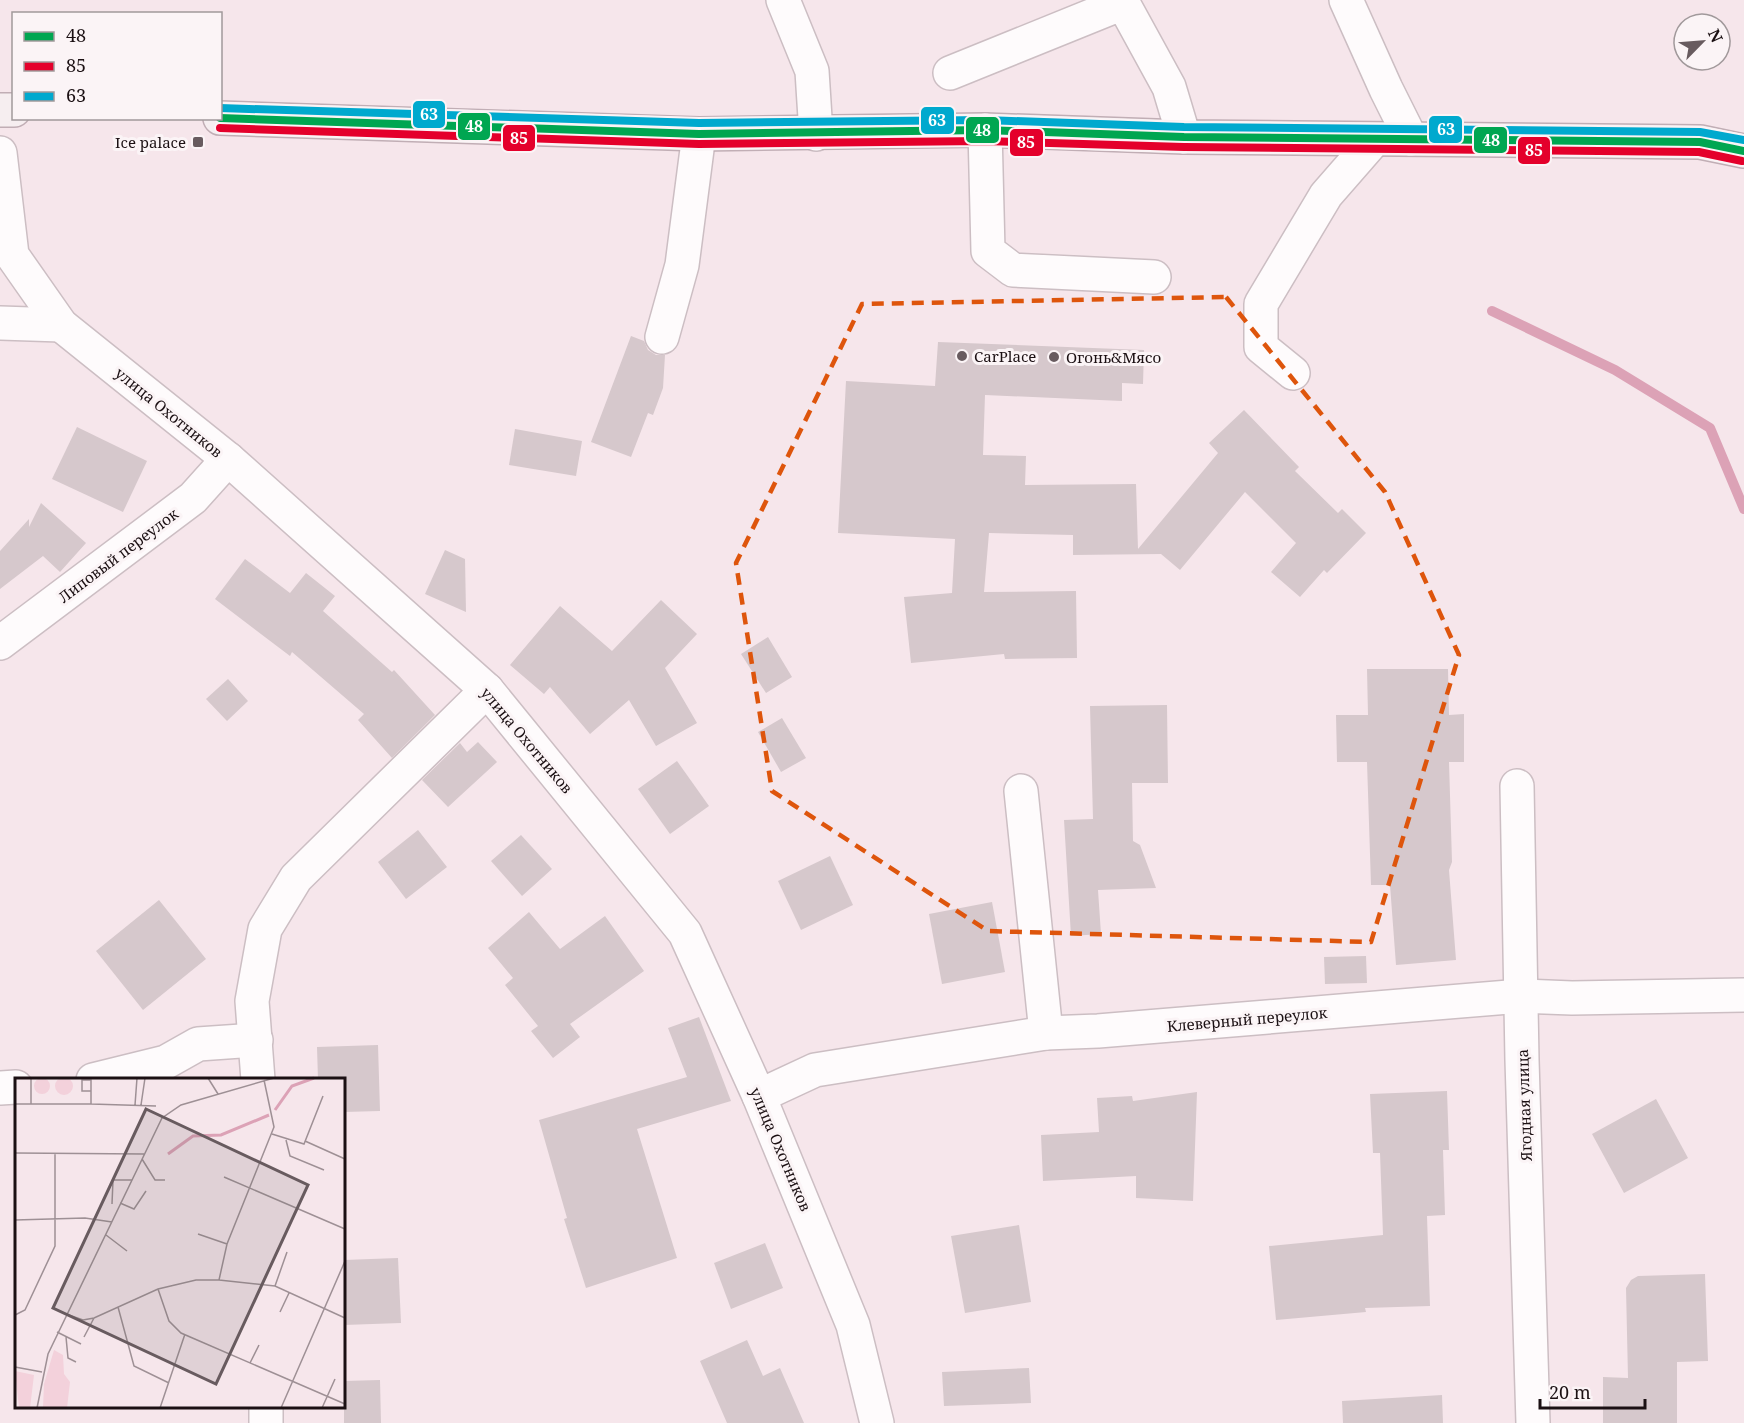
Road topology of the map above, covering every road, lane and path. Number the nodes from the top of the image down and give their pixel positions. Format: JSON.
{"nodes":[{"id":1,"x":783,"y":0,"type":"edge"},
{"id":2,"x":1347,"y":0,"type":"edge"},
{"id":3,"x":950,"y":73,"type":"dead end"},
{"id":4,"x":222,"y":117,"type":"edge"},
{"id":5,"x":985,"y":130,"type":"junction"},
{"id":6,"x":699,"y":134,"type":"junction"},
{"id":7,"x":816,"y":134,"type":"junction"},
{"id":8,"x":1184,"y":137,"type":"junction"},
{"id":9,"x":1411,"y":139,"type":"junction"},
{"id":10,"x":1374,"y":140,"type":"junction"},
{"id":11,"x":1744,"y":151,"type":"edge"},
{"id":12,"x":0,"y":153,"type":"edge"},
{"id":13,"x":1154,"y":277,"type":"dead end"},
{"id":14,"x":0,"y":323,"type":"edge"},
{"id":15,"x":61,"y":325,"type":"junction"},
{"id":16,"x":662,"y":338,"type":"dead end"},
{"id":17,"x":1293,"y":374,"type":"dead end"},
{"id":18,"x":228,"y":459,"type":"junction"},
{"id":19,"x":0,"y":643,"type":"edge"},
{"id":20,"x":487,"y":690,"type":"junction"},
{"id":21,"x":1517,"y":786,"type":"dead end"},
{"id":22,"x":1021,"y":791,"type":"dead end"},
{"id":23,"x":1744,"y":995,"type":"edge"},
{"id":24,"x":1521,"y":996,"type":"junction"},
{"id":25,"x":1046,"y":1032,"type":"junction"},
{"id":26,"x":256,"y":1040,"type":"junction"},
{"id":27,"x":101,"y":1078,"type":"edge"},
{"id":28,"x":258,"y":1078,"type":"edge"},
{"id":29,"x":15,"y":1087,"type":"edge"},
{"id":30,"x":0,"y":1088,"type":"edge"},
{"id":31,"x":759,"y":1096,"type":"junction"},
{"id":32,"x":877,"y":1423,"type":"edge"},
{"id":33,"x":1533,"y":1423,"type":"edge"}],
"edges":[{"from":1,"to":7,"type":"street"},
{"from":2,"to":9,"type":"street"},
{"from":3,"to":8,"type":"street"},
{"from":4,"to":6,"type":"main road"},
{"from":5,"to":7,"type":"main road"},
{"from":5,"to":8,"type":"main road"},
{"from":5,"to":13,"type":"street"},
{"from":6,"to":7,"type":"main road"},
{"from":6,"to":16,"type":"street"},
{"from":8,"to":10,"type":"main road"},
{"from":9,"to":10,"type":"main road"},
{"from":9,"to":11,"type":"main road"},
{"from":10,"to":17,"type":"street"},
{"from":12,"to":15,"type":"street","name":"улица Охотников"},
{"from":14,"to":15,"type":"street"},
{"from":15,"to":18,"type":"street","name":"улица Охотников"},
{"from":18,"to":19,"type":"street","name":"Липовый переулок"},
{"from":18,"to":20,"type":"street","name":"улица Охотников"},
{"from":20,"to":26,"type":"street"},
{"from":20,"to":31,"type":"street","name":"улица Охотников"},
{"from":21,"to":24,"type":"street","name":"Ягодная улица"},
{"from":22,"to":25,"type":"street"},
{"from":23,"to":24,"type":"street","name":"Клеверный переулок"},
{"from":24,"to":25,"type":"street","name":"Клеверный переулок"},
{"from":24,"to":33,"type":"street","name":"Ягодная улица"},
{"from":25,"to":31,"type":"street","name":"Клеверный переулок"},
{"from":26,"to":27,"type":"street"},
{"from":26,"to":28,"type":"street"},
{"from":29,"to":30,"type":"street"},
{"from":31,"to":32,"type":"street","name":"улица Охотников"}]}
